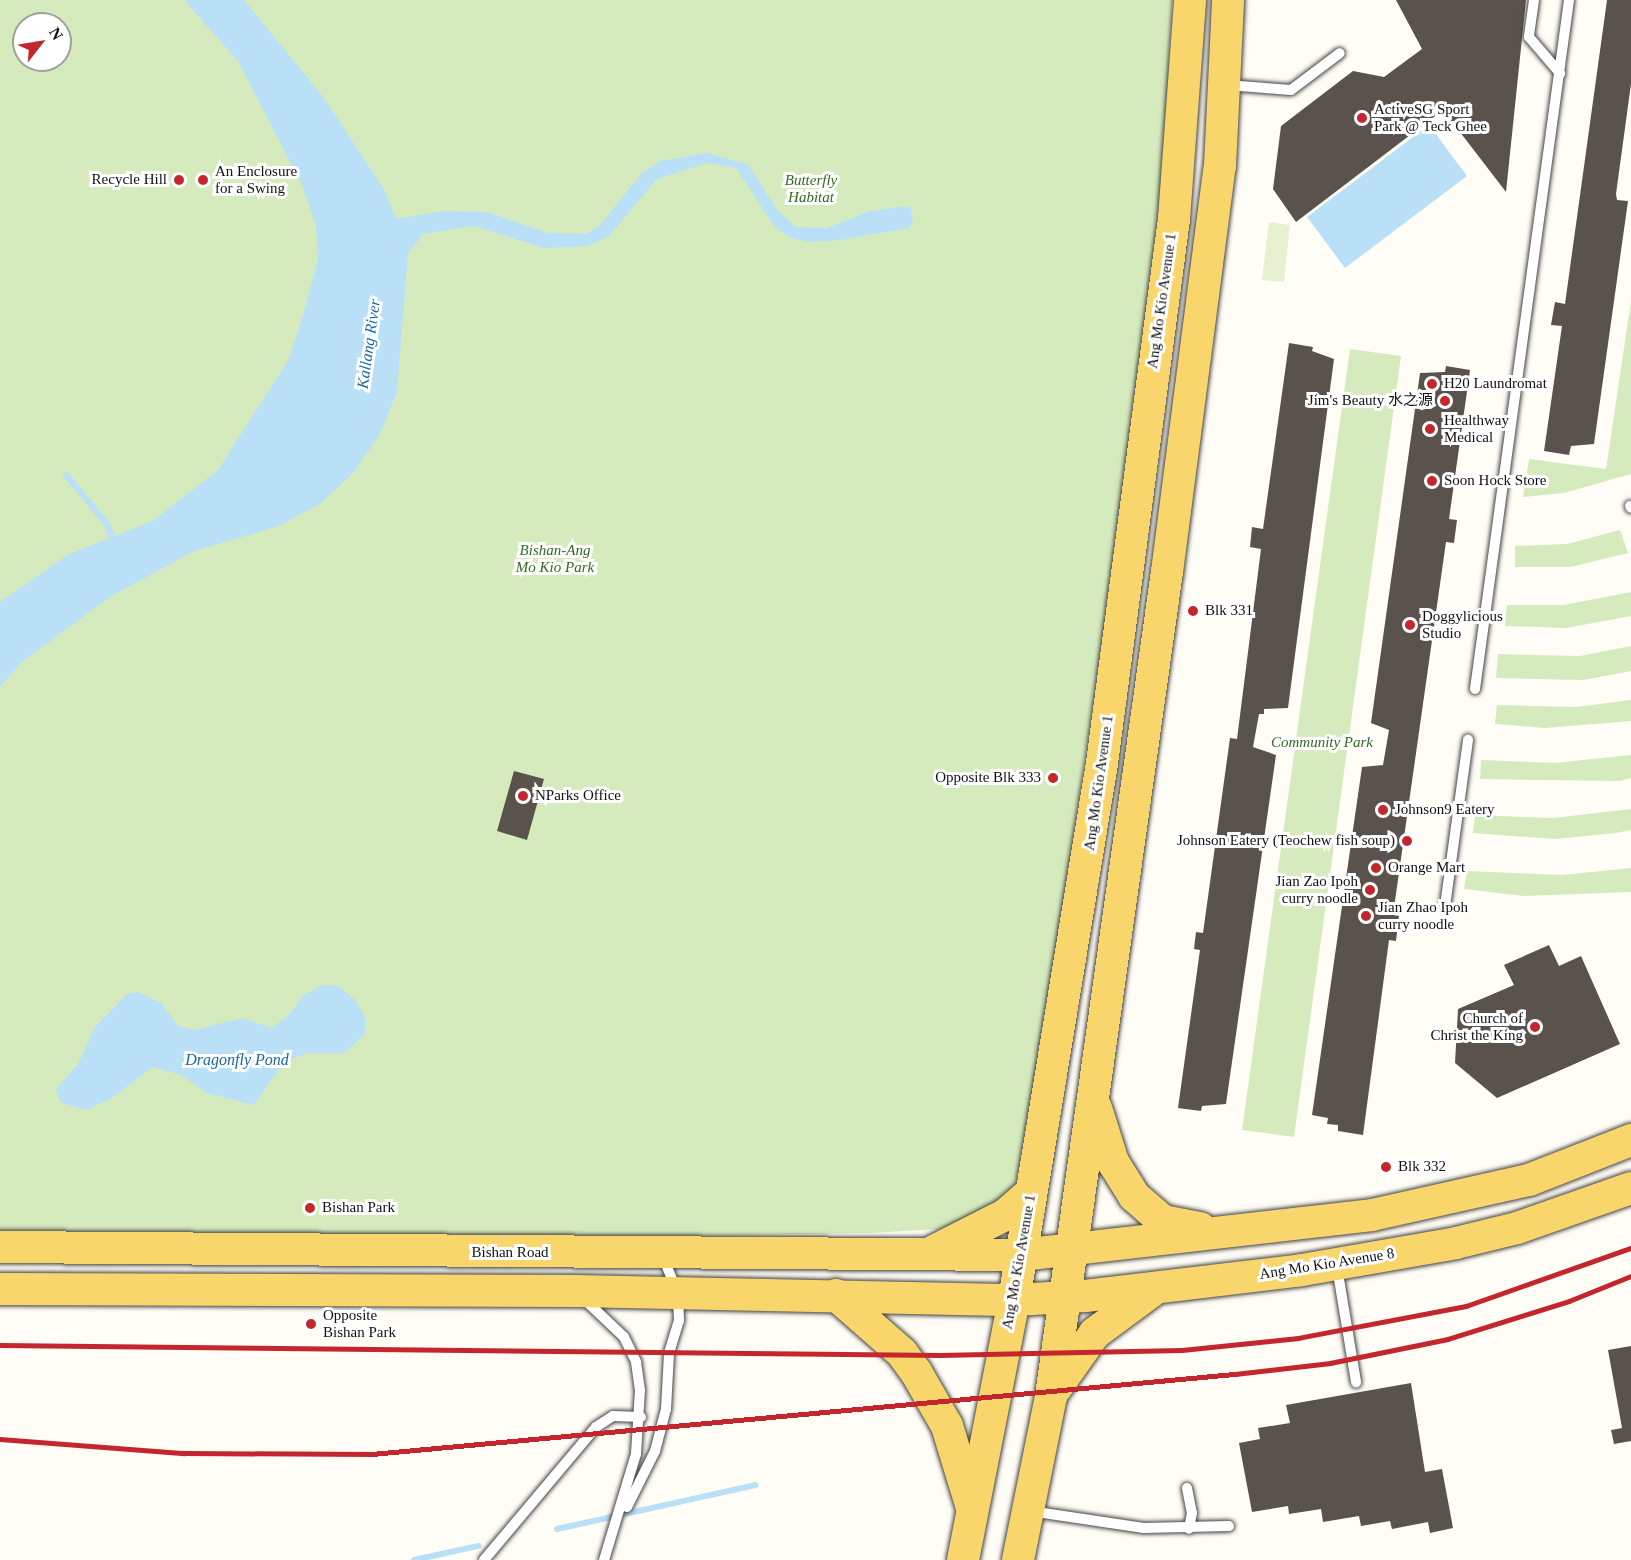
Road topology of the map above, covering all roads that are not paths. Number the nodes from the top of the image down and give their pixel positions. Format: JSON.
{"nodes":[{"id":1,"x":1190,"y":0,"type":"edge"},
{"id":2,"x":1228,"y":0,"type":"edge"},
{"id":3,"x":1534,"y":0,"type":"edge"},
{"id":4,"x":1569,"y":0,"type":"edge"},
{"id":5,"x":1340,"y":53,"type":"dead end"},
{"id":6,"x":1560,"y":73,"type":"junction"},
{"id":7,"x":1227,"y":85,"type":"junction"},
{"id":8,"x":1475,"y":689,"type":"dead end"},
{"id":9,"x":1468,"y":740,"type":"dead end"},
{"id":10,"x":1444,"y":906,"type":"dead end"},
{"id":11,"x":1094,"y":1099,"type":"junction"},
{"id":12,"x":1631,"y":1140,"type":"edge"},
{"id":13,"x":1631,"y":1188,"type":"edge"},
{"id":14,"x":1030,"y":1193,"type":"junction"},
{"id":15,"x":1229,"y":1234,"type":"junction"},
{"id":16,"x":0,"y":1247,"type":"edge"},
{"id":17,"x":1071,"y":1250,"type":"junction"},
{"id":18,"x":931,"y":1253,"type":"junction"},
{"id":19,"x":662,"y":1255,"type":"junction"},
{"id":20,"x":1021,"y":1256,"type":"junction"},
{"id":21,"x":1336,"y":1263,"type":"junction"},
{"id":22,"x":0,"y":1289,"type":"edge"},
{"id":23,"x":1156,"y":1289,"type":"junction"},
{"id":24,"x":575,"y":1291,"type":"junction"},
{"id":25,"x":678,"y":1294,"type":"junction"},
{"id":26,"x":836,"y":1295,"type":"junction"},
{"id":27,"x":1064,"y":1298,"type":"junction"},
{"id":28,"x":1014,"y":1300,"type":"junction"},
{"id":29,"x":1356,"y":1382,"type":"dead end"},
{"id":30,"x":1051,"y":1396,"type":"junction"},
{"id":31,"x":641,"y":1417,"type":"junction"},
{"id":32,"x":634,"y":1487,"type":"junction"},
{"id":33,"x":1187,"y":1488,"type":"dead end"},
{"id":34,"x":1029,"y":1511,"type":"junction"},
{"id":35,"x":973,"y":1512,"type":"junction"},
{"id":36,"x":1229,"y":1526,"type":"dead end"},
{"id":37,"x":1188,"y":1529,"type":"junction"},
{"id":38,"x":486,"y":1559,"type":"edge"},
{"id":39,"x":604,"y":1560,"type":"edge"},
{"id":40,"x":963,"y":1560,"type":"edge"},
{"id":41,"x":1018,"y":1560,"type":"edge"}],
"edges":[{"from":1,"to":14,"type":"main road","name":"Ang Mo Kio Avenue 1"},
{"from":2,"to":7,"type":"main road"},
{"from":3,"to":6,"type":"lane"},
{"from":4,"to":6,"type":"lane"},
{"from":5,"to":7,"type":"lane"},
{"from":6,"to":8,"type":"lane"},
{"from":7,"to":11,"type":"main road"},
{"from":9,"to":10,"type":"lane"},
{"from":11,"to":15,"type":"main road"},
{"from":11,"to":17,"type":"main road"},
{"from":12,"to":15,"type":"main road"},
{"from":13,"to":21,"type":"main road","name":"Ang Mo Kio Avenue 8"},
{"from":14,"to":18,"type":"main road"},
{"from":14,"to":20,"type":"main road","name":"Ang Mo Kio Avenue 1"},
{"from":15,"to":17,"type":"main road"},
{"from":16,"to":19,"type":"main road","name":"Bishan Road"},
{"from":17,"to":20,"type":"main road"},
{"from":17,"to":27,"type":"main road"},
{"from":18,"to":19,"type":"main road","name":"Bishan Road"},
{"from":18,"to":20,"type":"main road","name":"Bishan Road"},
{"from":19,"to":25,"type":"lane"},
{"from":20,"to":28,"type":"main road","name":"Ang Mo Kio Avenue 1"},
{"from":21,"to":23,"type":"main road","name":"Ang Mo Kio Avenue 8"},
{"from":21,"to":29,"type":"lane"},
{"from":22,"to":24,"type":"main road"},
{"from":23,"to":27,"type":"main road","name":"Ang Mo Kio Avenue 8"},
{"from":23,"to":30,"type":"main road"},
{"from":24,"to":25,"type":"main road"},
{"from":24,"to":31,"type":"lane"},
{"from":25,"to":26,"type":"main road"},
{"from":25,"to":32,"type":"lane"},
{"from":26,"to":28,"type":"main road"},
{"from":26,"to":35,"type":"main road"},
{"from":27,"to":28,"type":"main road","name":"Ang Mo Kio Avenue 8"},
{"from":27,"to":30,"type":"main road"},
{"from":28,"to":35,"type":"main road","name":"Ang Mo Kio Avenue 1"},
{"from":30,"to":34,"type":"main road"},
{"from":31,"to":32,"type":"lane"},
{"from":31,"to":38,"type":"lane"},
{"from":32,"to":39,"type":"lane"},
{"from":33,"to":37,"type":"lane"},
{"from":34,"to":37,"type":"lane"},
{"from":34,"to":41,"type":"main road"},
{"from":35,"to":40,"type":"main road","name":"Ang Mo Kio Avenue 1"},
{"from":36,"to":37,"type":"lane"}]}
